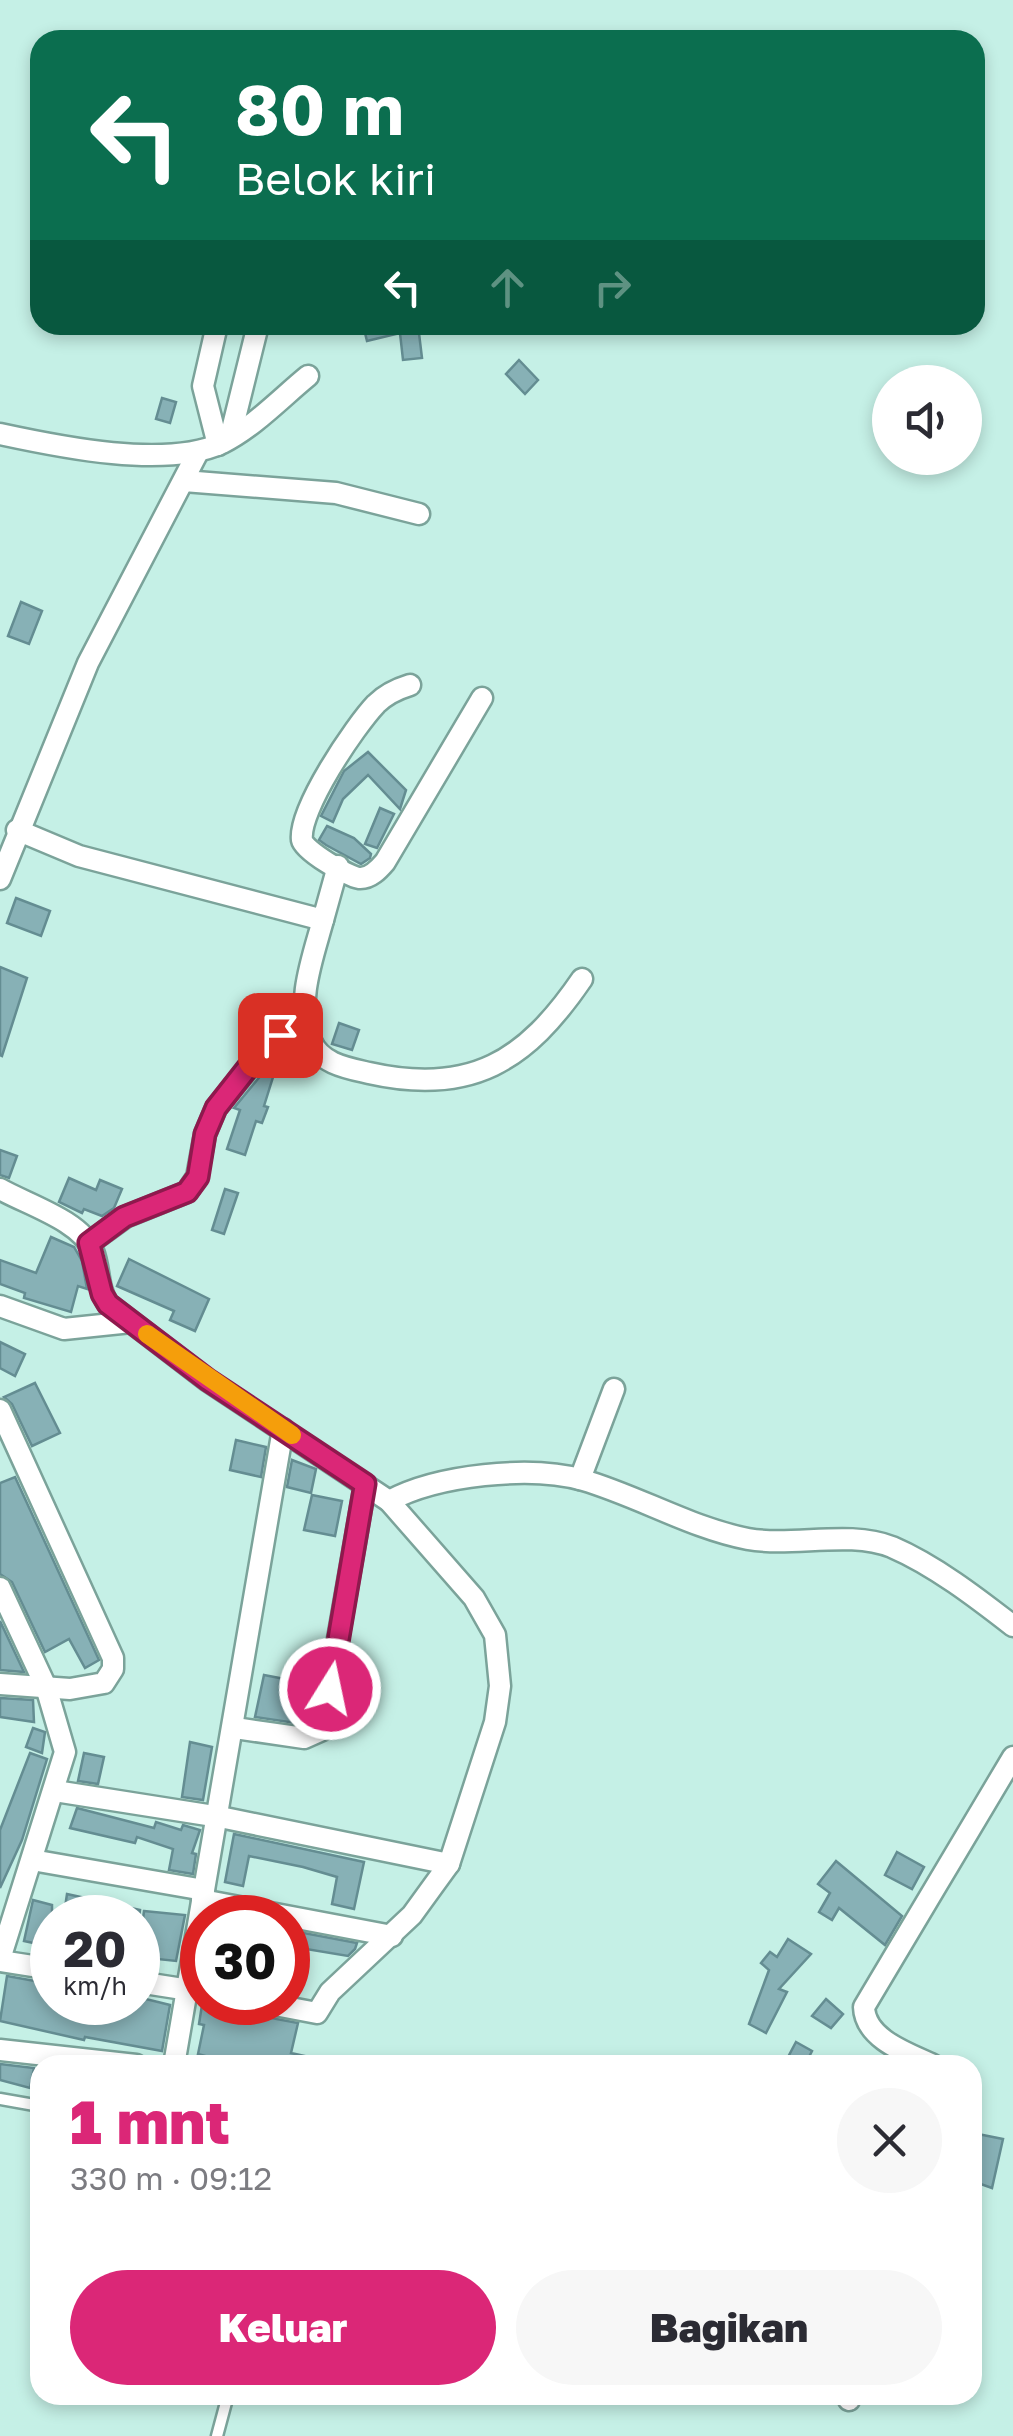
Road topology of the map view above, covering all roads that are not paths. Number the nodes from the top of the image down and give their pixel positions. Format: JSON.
{"nodes":[{"id":1,"x":215,"y":335,"type":"edge"},
{"id":2,"x":254,"y":335,"type":"edge"},
{"id":3,"x":308,"y":376,"type":"dead end"},
{"id":4,"x":0,"y":434,"type":"edge"},
{"id":5,"x":215,"y":445,"type":"junction"},
{"id":6,"x":184,"y":480,"type":"junction"},
{"id":7,"x":419,"y":514,"type":"dead end"},
{"id":8,"x":410,"y":685,"type":"dead end"},
{"id":9,"x":482,"y":698,"type":"dead end"},
{"id":10,"x":17,"y":830,"type":"junction"},
{"id":11,"x":338,"y":866,"type":"junction"},
{"id":12,"x":0,"y":879,"type":"edge"},
{"id":13,"x":323,"y":920,"type":"junction"},
{"id":14,"x":582,"y":979,"type":"dead end"},
{"id":15,"x":312,"y":1042,"type":"junction"},
{"id":16,"x":0,"y":1189,"type":"edge"},
{"id":17,"x":89,"y":1243,"type":"junction"},
{"id":18,"x":0,"y":1306,"type":"edge"},
{"id":19,"x":132,"y":1322,"type":"junction"},
{"id":20,"x":614,"y":1389,"type":"dead end"},
{"id":21,"x":0,"y":1410,"type":"edge"},
{"id":22,"x":283,"y":1429,"type":"junction"},
{"id":23,"x":580,"y":1479,"type":"junction"},
{"id":24,"x":365,"y":1484,"type":"junction"},
{"id":25,"x":389,"y":1501,"type":"junction"},
{"id":26,"x":0,"y":1588,"type":"edge"},
{"id":27,"x":1013,"y":1626,"type":"edge"},
{"id":28,"x":0,"y":1684,"type":"edge"},
{"id":29,"x":46,"y":1687,"type":"junction"},
{"id":30,"x":234,"y":1728,"type":"junction"},
{"id":31,"x":1013,"y":1757,"type":"edge"},
{"id":32,"x":55,"y":1791,"type":"junction"},
{"id":33,"x":220,"y":1817,"type":"junction"},
{"id":34,"x":32,"y":1860,"type":"junction"},
{"id":35,"x":449,"y":1864,"type":"junction"},
{"id":36,"x":203,"y":1895,"type":"joint"},
{"id":37,"x":310,"y":1918,"type":"edge"},
{"id":38,"x":392,"y":1936,"type":"junction"},
{"id":39,"x":0,"y":1960,"type":"edge"},
{"id":40,"x":30,"y":1965,"type":"edge"},
{"id":41,"x":310,"y":2012,"type":"edge"},
{"id":42,"x":185,"y":2025,"type":"edge"},
{"id":43,"x":0,"y":2050,"type":"edge"},
{"id":44,"x":45,"y":2055,"type":"edge"},
{"id":45,"x":177,"y":2055,"type":"edge"},
{"id":46,"x":911,"y":2055,"type":"edge"},
{"id":47,"x":0,"y":2099,"type":"edge"},
{"id":48,"x":30,"y":2104,"type":"edge"},
{"id":49,"x":225,"y":2405,"type":"edge"},
{"id":50,"x":217,"y":2436,"type":"edge"}],
"edges":[{"from":1,"to":5,"type":"street"},
{"from":2,"to":5,"type":"street"},
{"from":3,"to":5,"type":"street"},
{"from":4,"to":5,"type":"street"},
{"from":5,"to":6,"type":"street"},
{"from":6,"to":7,"type":"street"},
{"from":6,"to":10,"type":"street"},
{"from":8,"to":11,"type":"street"},
{"from":9,"to":11,"type":"street"},
{"from":10,"to":12,"type":"street"},
{"from":10,"to":13,"type":"street"},
{"from":11,"to":13,"type":"street"},
{"from":13,"to":15,"type":"street"},
{"from":14,"to":15,"type":"street"},
{"from":15,"to":17,"type":"street"},
{"from":16,"to":17,"type":"street"},
{"from":17,"to":19,"type":"street"},
{"from":18,"to":19,"type":"street"},
{"from":19,"to":22,"type":"street"},
{"from":20,"to":23,"type":"street"},
{"from":21,"to":29,"type":"street"},
{"from":22,"to":24,"type":"street"},
{"from":22,"to":30,"type":"street"},
{"from":23,"to":25,"type":"street"},
{"from":23,"to":27,"type":"street"},
{"from":24,"to":25,"type":"street"},
{"from":24,"to":30,"type":"street"},
{"from":25,"to":35,"type":"street"},
{"from":26,"to":29,"type":"street"},
{"from":28,"to":29,"type":"street"},
{"from":29,"to":32,"type":"street"},
{"from":30,"to":33,"type":"street"},
{"from":31,"to":46,"type":"street"},
{"from":32,"to":33,"type":"street"},
{"from":32,"to":34,"type":"street"},
{"from":33,"to":35,"type":"street"},
{"from":33,"to":36,"type":"street"},
{"from":34,"to":36,"type":"street"},
{"from":34,"to":39,"type":"street"},
{"from":35,"to":38,"type":"street"},
{"from":37,"to":38,"type":"street"},
{"from":38,"to":41,"type":"street"},
{"from":39,"to":40,"type":"street"},
{"from":42,"to":45,"type":"street"},
{"from":43,"to":44,"type":"street"},
{"from":47,"to":48,"type":"lane"},
{"from":49,"to":50,"type":"lane"}]}
